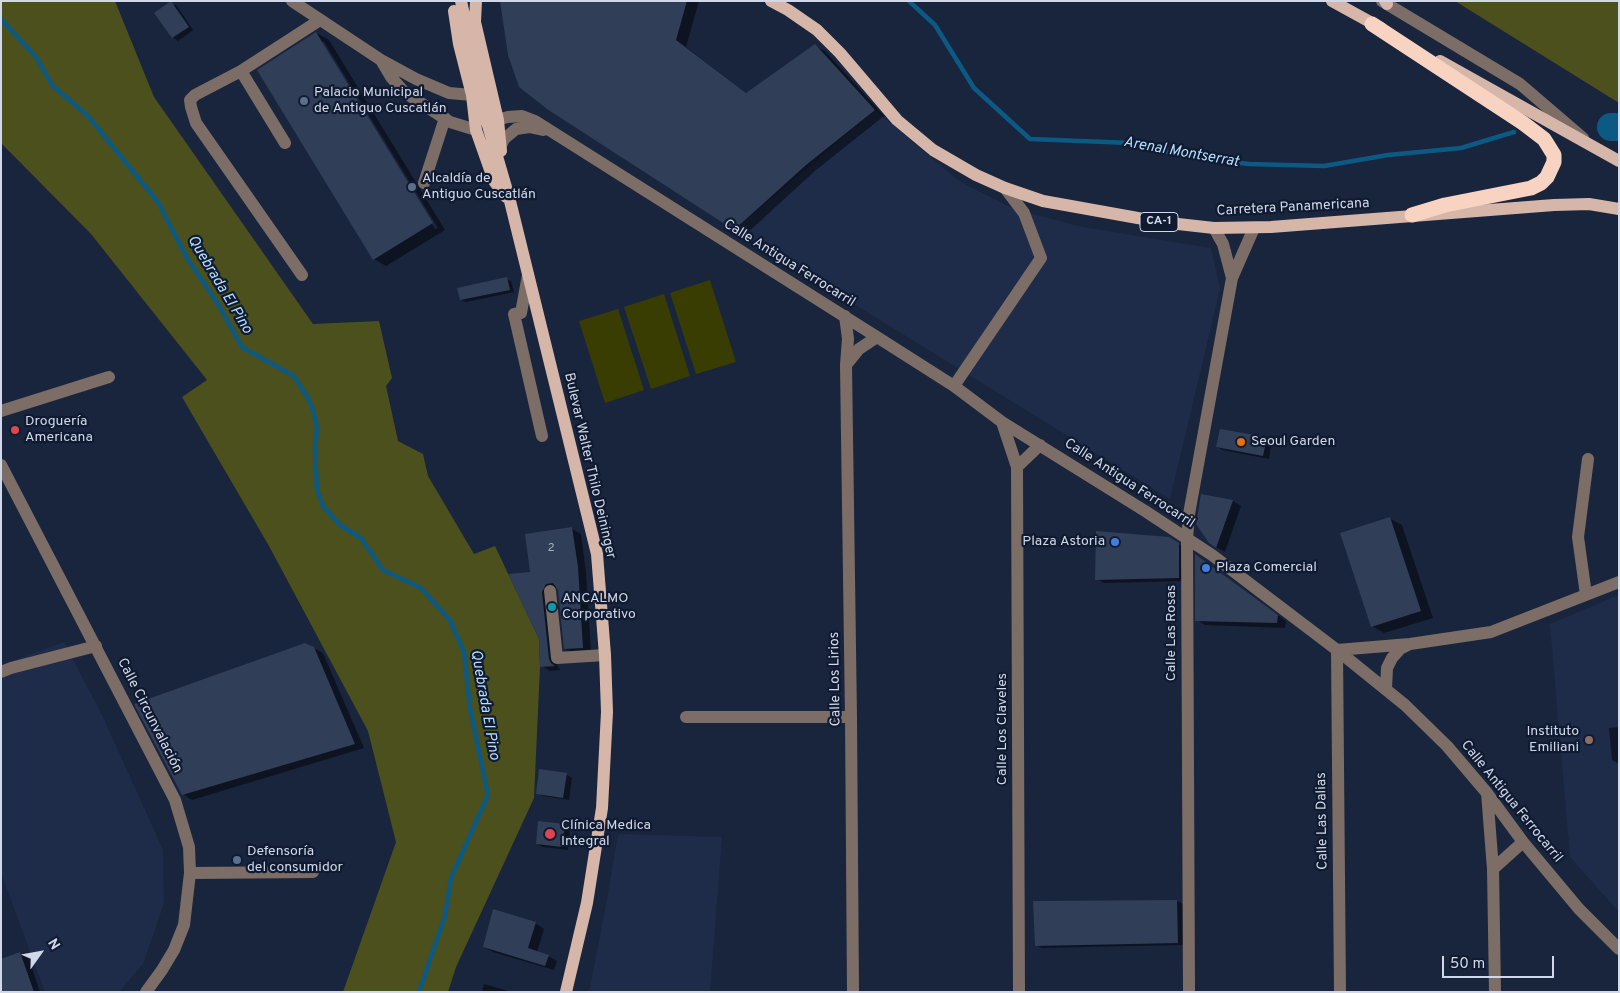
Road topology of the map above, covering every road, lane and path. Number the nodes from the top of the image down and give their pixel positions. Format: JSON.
{"nodes":[{"id":1,"x":292,"y":1,"type":"edge"},
{"id":2,"x":453,"y":1,"type":"edge"},
{"id":3,"x":476,"y":1,"type":"edge"},
{"id":4,"x":771,"y":1,"type":"edge"},
{"id":5,"x":1332,"y":1,"type":"edge"},
{"id":6,"x":1385,"y":2,"type":"edge"},
{"id":7,"x":462,"y":7,"type":"edge"},
{"id":8,"x":320,"y":20,"type":"junction"},
{"id":9,"x":1372,"y":24,"type":"junction"},
{"id":10,"x":381,"y":60,"type":"junction"},
{"id":11,"x":241,"y":71,"type":"junction"},
{"id":12,"x":416,"y":79,"type":"junction"},
{"id":13,"x":472,"y":95,"type":"junction"},
{"id":14,"x":412,"y":97,"type":"junction"},
{"id":15,"x":445,"y":118,"type":"junction"},
{"id":16,"x":492,"y":121,"type":"junction"},
{"id":17,"x":476,"y":130,"type":"junction"},
{"id":18,"x":550,"y":132,"type":"junction"},
{"id":19,"x":286,"y":143,"type":"dead end"},
{"id":20,"x":1590,"y":144,"type":"junction"},
{"id":21,"x":501,"y":145,"type":"junction"},
{"id":22,"x":1619,"y":161,"type":"edge"},
{"id":23,"x":500,"y":166,"type":"junction"},
{"id":24,"x":424,"y":182,"type":"dead end"},
{"id":25,"x":1004,"y":188,"type":"junction"},
{"id":26,"x":510,"y":202,"type":"junction"},
{"id":27,"x":1619,"y":209,"type":"edge"},
{"id":28,"x":1412,"y":215,"type":"junction"},
{"id":29,"x":1214,"y":228,"type":"junction"},
{"id":30,"x":1254,"y":228,"type":"junction"},
{"id":31,"x":302,"y":275,"type":"dead end"},
{"id":32,"x":528,"y":276,"type":"junction"},
{"id":33,"x":1232,"y":278,"type":"junction"},
{"id":34,"x":845,"y":316,"type":"junction"},
{"id":35,"x":877,"y":337,"type":"junction"},
{"id":36,"x":846,"y":366,"type":"junction"},
{"id":37,"x":108,"y":377,"type":"dead end"},
{"id":38,"x":954,"y":386,"type":"junction"},
{"id":39,"x":1,"y":411,"type":"edge"},
{"id":40,"x":1002,"y":422,"type":"junction"},
{"id":41,"x":542,"y":436,"type":"dead end"},
{"id":42,"x":1040,"y":444,"type":"junction"},
{"id":43,"x":1588,"y":459,"type":"dead end"},
{"id":44,"x":1,"y":465,"type":"edge"},
{"id":45,"x":1017,"y":467,"type":"junction"},
{"id":46,"x":1187,"y":539,"type":"junction"},
{"id":47,"x":1619,"y":582,"type":"edge"},
{"id":48,"x":550,"y":591,"type":"dead end"},
{"id":49,"x":1586,"y":595,"type":"junction"},
{"id":50,"x":1410,"y":644,"type":"junction"},
{"id":51,"x":96,"y":646,"type":"junction"},
{"id":52,"x":1337,"y":650,"type":"junction"},
{"id":53,"x":606,"y":655,"type":"junction"},
{"id":54,"x":1,"y":672,"type":"edge"},
{"id":55,"x":1386,"y":689,"type":"junction"},
{"id":56,"x":686,"y":717,"type":"dead end"},
{"id":57,"x":851,"y":717,"type":"junction"},
{"id":58,"x":1487,"y":793,"type":"junction"},
{"id":59,"x":1522,"y":842,"type":"junction"},
{"id":60,"x":1493,"y":868,"type":"junction"},
{"id":61,"x":190,"y":872,"type":"junction"},
{"id":62,"x":313,"y":872,"type":"dead end"},
{"id":63,"x":1619,"y":949,"type":"edge"},
{"id":64,"x":146,"y":992,"type":"edge"},
{"id":65,"x":566,"y":992,"type":"edge"},
{"id":66,"x":853,"y":992,"type":"edge"},
{"id":67,"x":1020,"y":992,"type":"edge"},
{"id":68,"x":1189,"y":992,"type":"edge"},
{"id":69,"x":1340,"y":992,"type":"edge"},
{"id":70,"x":1495,"y":992,"type":"edge"}],
"edges":[{"from":1,"to":8,"type":"street"},
{"from":2,"to":13,"type":"main road"},
{"from":3,"to":16,"type":"main road"},
{"from":4,"to":25,"type":"main road","name":"Carretera Panamericana","number":"CA-1"},
{"from":5,"to":9,"type":"main road"},
{"from":6,"to":20,"type":"street"},
{"from":7,"to":16,"type":"main road","name":"Bulevar Walter Thilo Deininger"},
{"from":8,"to":10,"type":"street"},
{"from":8,"to":11,"type":"street"},
{"from":9,"to":20,"type":"main road"},
{"from":9,"to":28,"type":"highway"},
{"from":10,"to":12,"type":"street"},
{"from":10,"to":14,"type":"street"},
{"from":11,"to":19,"type":"street"},
{"from":11,"to":31,"type":"street"},
{"from":12,"to":13,"type":"street"},
{"from":12,"to":14,"type":"street"},
{"from":13,"to":17,"type":"main road"},
{"from":13,"to":23,"type":"main road"},
{"from":14,"to":15,"type":"street"},
{"from":15,"to":17,"type":"street"},
{"from":15,"to":24,"type":"street"},
{"from":16,"to":18,"type":"street","name":"Calle Antigua Ferrocarril"},
{"from":16,"to":21,"type":"main road"},
{"from":16,"to":23,"type":"main road","name":"Bulevar Walter Thilo Deininger"},
{"from":17,"to":26,"type":"main road"},
{"from":18,"to":21,"type":"street","name":"Calle Antigua Ferrocarril"},
{"from":18,"to":34,"type":"street","name":"Calle Antigua Ferrocarril"},
{"from":20,"to":22,"type":"main road"},
{"from":21,"to":23,"type":"main road"},
{"from":23,"to":26,"type":"main road","name":"Bulevar Walter Thilo Deininger"},
{"from":25,"to":29,"type":"main road","name":"Carretera Panamericana","number":"CA-1"},
{"from":25,"to":38,"type":"street"},
{"from":26,"to":32,"type":"main road","name":"Bulevar Walter Thilo Deininger"},
{"from":27,"to":28,"type":"main road","name":"Carretera Panamericana","number":"CA-1"},
{"from":28,"to":30,"type":"main road","name":"Carretera Panamericana","number":"CA-1"},
{"from":29,"to":30,"type":"main road","name":"Carretera Panamericana","number":"CA-1"},
{"from":29,"to":33,"type":"street","name":"Calle Las Rosas"},
{"from":30,"to":33,"type":"street","name":"Calle Las Rosas"},
{"from":32,"to":41,"type":"street"},
{"from":32,"to":53,"type":"main road","name":"Bulevar Walter Thilo Deininger"},
{"from":33,"to":46,"type":"street","name":"Calle Las Rosas"},
{"from":34,"to":35,"type":"street","name":"Calle Antigua Ferrocarril"},
{"from":34,"to":36,"type":"street","name":"Calle Los Lirios"},
{"from":35,"to":36,"type":"street"},
{"from":35,"to":38,"type":"street","name":"Calle Antigua Ferrocarril"},
{"from":36,"to":57,"type":"street","name":"Calle Los Lirios"},
{"from":37,"to":39,"type":"street"},
{"from":38,"to":40,"type":"street","name":"Calle Antigua Ferrocarril"},
{"from":40,"to":42,"type":"street","name":"Calle Antigua Ferrocarril"},
{"from":40,"to":45,"type":"street","name":"Calle Los Claveles"},
{"from":42,"to":45,"type":"street"},
{"from":42,"to":46,"type":"street","name":"Calle Antigua Ferrocarril"},
{"from":43,"to":49,"type":"street"},
{"from":44,"to":51,"type":"street","name":"Calle Circunvalación"},
{"from":45,"to":67,"type":"street","name":"Calle Los Claveles"},
{"from":46,"to":52,"type":"street","name":"Calle Antigua Ferrocarril"},
{"from":46,"to":68,"type":"street","name":"Calle Las Rosas"},
{"from":47,"to":49,"type":"street"},
{"from":48,"to":53,"type":"street"},
{"from":49,"to":50,"type":"street"},
{"from":50,"to":52,"type":"street"},
{"from":50,"to":55,"type":"street"},
{"from":51,"to":54,"type":"street"},
{"from":51,"to":61,"type":"street","name":"Calle Circunvalación"},
{"from":52,"to":55,"type":"street","name":"Calle Antigua Ferrocarril"},
{"from":52,"to":69,"type":"street","name":"Calle Las Dalias"},
{"from":53,"to":65,"type":"main road","name":"Bulevar Walter Thilo Deininger"},
{"from":55,"to":58,"type":"street","name":"Calle Antigua Ferrocarril"},
{"from":56,"to":57,"type":"street"},
{"from":57,"to":66,"type":"street","name":"Calle Los Lirios"},
{"from":58,"to":59,"type":"street","name":"Calle Antigua Ferrocarril"},
{"from":58,"to":60,"type":"street"},
{"from":59,"to":60,"type":"street"},
{"from":59,"to":63,"type":"street","name":"Calle Antigua Ferrocarril"},
{"from":60,"to":70,"type":"street"},
{"from":61,"to":62,"type":"street"},
{"from":61,"to":64,"type":"street","name":"Calle Circunvalación"}]}
